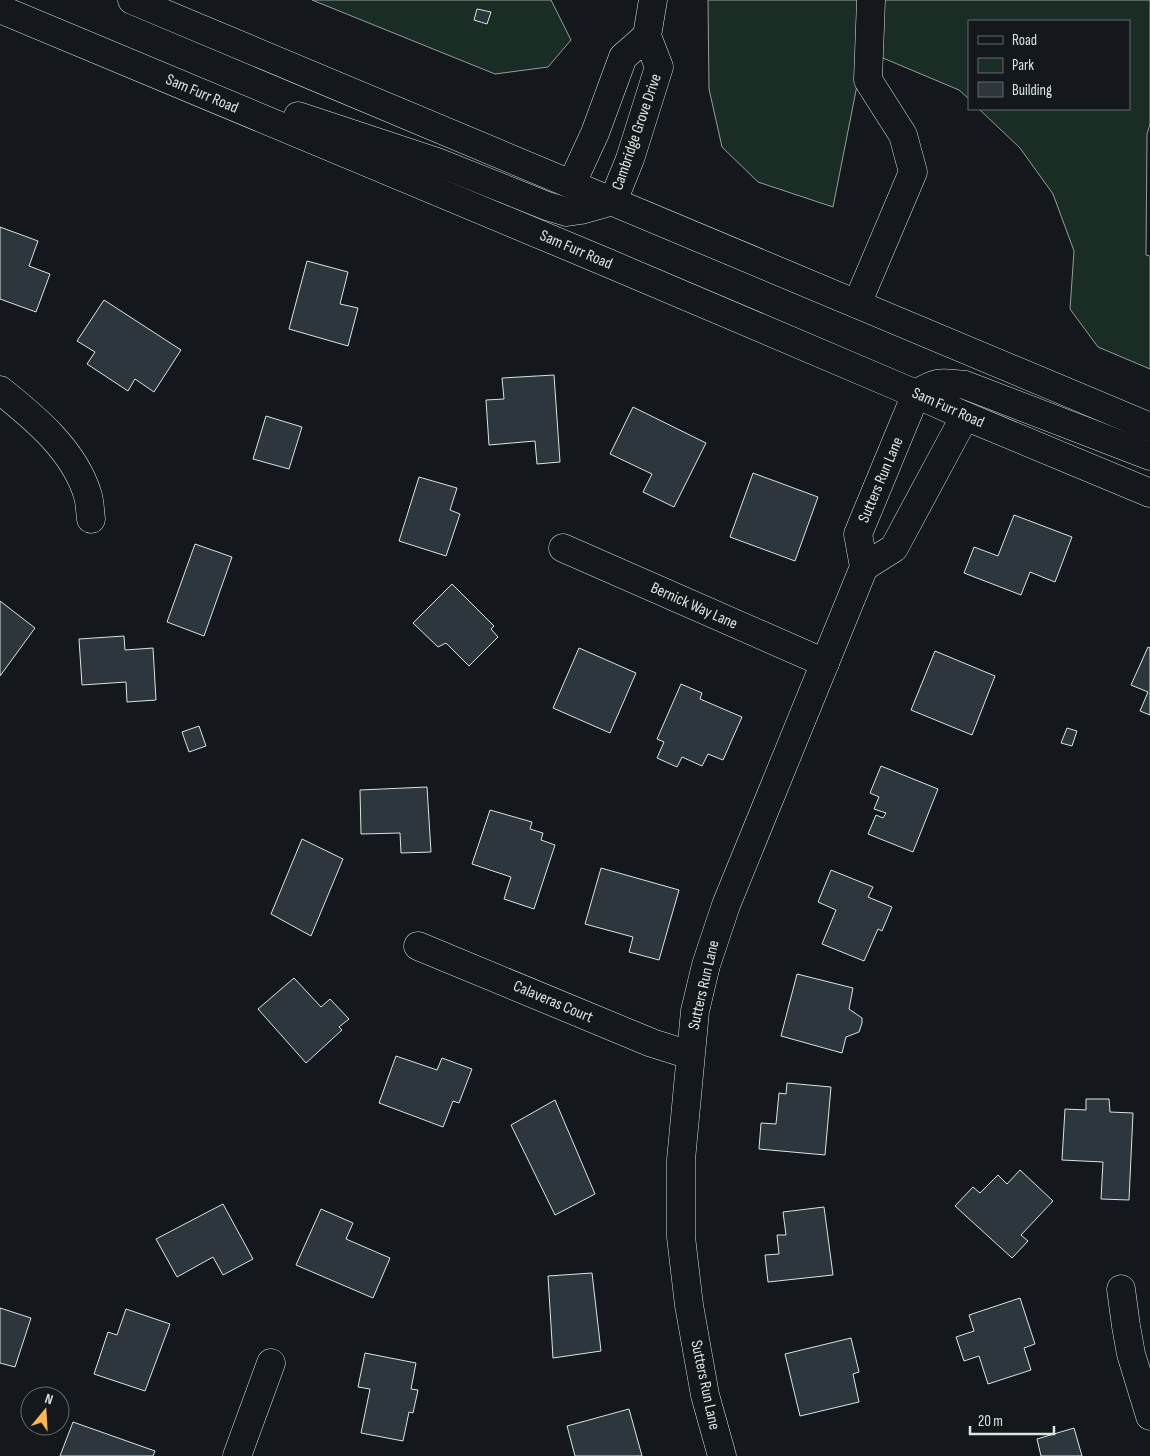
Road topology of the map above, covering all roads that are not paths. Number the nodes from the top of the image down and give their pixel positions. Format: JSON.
{"nodes":[{"id":1,"x":132,"y":0,"type":"edge"},
{"id":2,"x":653,"y":0,"type":"edge"},
{"id":3,"x":871,"y":0,"type":"edge"},
{"id":4,"x":0,"y":9,"type":"edge"},
{"id":5,"x":647,"y":36,"type":"junction"},
{"id":6,"x":97,"y":50,"type":"junction"},
{"id":7,"x":572,"y":183,"type":"junction"},
{"id":8,"x":613,"y":201,"type":"junction"},
{"id":9,"x":858,"y":304,"type":"junction"},
{"id":10,"x":0,"y":390,"type":"edge"},
{"id":11,"x":916,"y":394,"type":"junction"},
{"id":12,"x":964,"y":416,"type":"junction"},
{"id":13,"x":1150,"y":426,"type":"edge"},
{"id":14,"x":1150,"y":456,"type":"edge"},
{"id":15,"x":1150,"y":493,"type":"edge"},
{"id":16,"x":91,"y":519,"type":"dead end"},
{"id":17,"x":563,"y":548,"type":"dead end"},
{"id":18,"x":864,"y":567,"type":"junction"},
{"id":19,"x":825,"y":663,"type":"junction"},
{"id":20,"x":418,"y":946,"type":"dead end"},
{"id":21,"x":690,"y":1055,"type":"junction"},
{"id":22,"x":1121,"y":1289,"type":"dead end"},
{"id":23,"x":270,"y":1363,"type":"dead end"},
{"id":24,"x":1150,"y":1416,"type":"edge"},
{"id":25,"x":237,"y":1456,"type":"edge"},
{"id":26,"x":722,"y":1456,"type":"edge"}],
"edges":[{"from":1,"to":7,"type":"main road"},
{"from":2,"to":5,"type":"main road"},
{"from":3,"to":9,"type":"main road"},
{"from":4,"to":6,"type":"main road","name":"Sam Furr Road"},
{"from":5,"to":7,"type":"main road"},
{"from":5,"to":8,"type":"main road","name":"Cambridge Grove Drive"},
{"from":6,"to":8,"type":"main road"},
{"from":6,"to":11,"type":"main road","name":"Sam Furr Road"},
{"from":7,"to":8,"type":"main road"},
{"from":8,"to":9,"type":"main road"},
{"from":9,"to":13,"type":"main road"},
{"from":10,"to":16,"type":"main road"},
{"from":11,"to":12,"type":"main road","name":"Sam Furr Road"},
{"from":11,"to":14,"type":"main road"},
{"from":11,"to":18,"type":"main road","name":"Sutters Run Lane"},
{"from":12,"to":15,"type":"main road","name":"Sam Furr Road"},
{"from":12,"to":18,"type":"main road"},
{"from":17,"to":19,"type":"main road","name":"Bernick Way Lane"},
{"from":18,"to":19,"type":"main road","name":"Sutters Run Lane"},
{"from":19,"to":21,"type":"main road","name":"Sutters Run Lane"},
{"from":20,"to":21,"type":"main road","name":"Calaveras Court"},
{"from":21,"to":26,"type":"main road","name":"Sutters Run Lane"},
{"from":22,"to":24,"type":"main road"},
{"from":23,"to":25,"type":"main road"}]}
